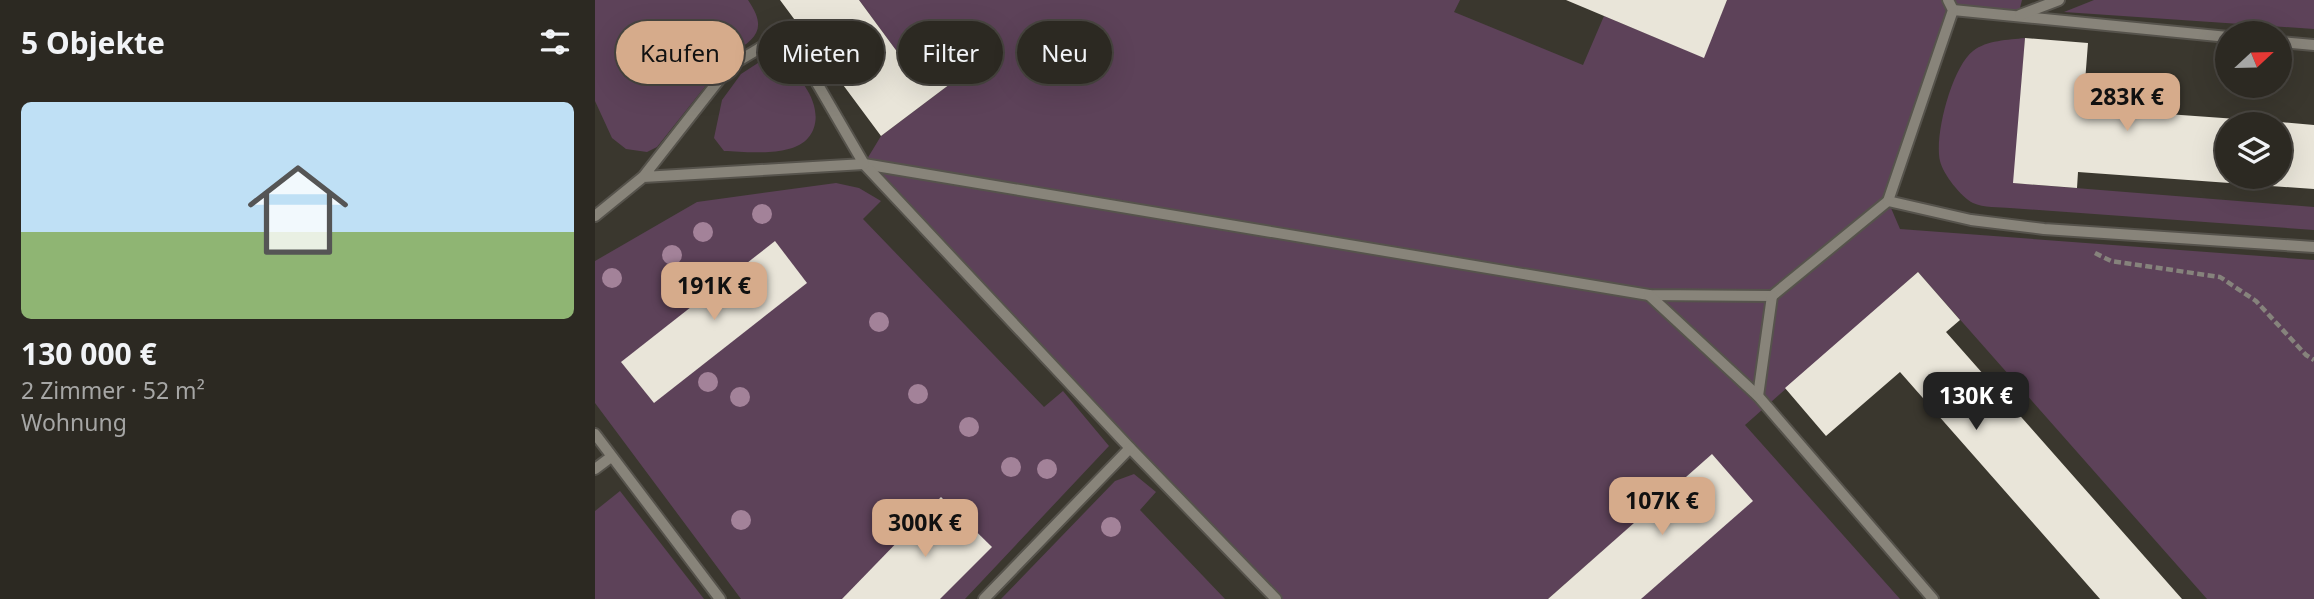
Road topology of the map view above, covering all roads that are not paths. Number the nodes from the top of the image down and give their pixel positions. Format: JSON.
{"nodes":[{"id":1,"x":2059,"y":0,"type":"edge"},
{"id":2,"x":1950,"y":5,"type":"edge"},
{"id":3,"x":2018,"y":16,"type":"junction"},
{"id":4,"x":2215,"y":36,"type":"edge"},
{"id":5,"x":2293,"y":43,"type":"edge"},
{"id":6,"x":2314,"y":45,"type":"edge"},
{"id":7,"x":864,"y":164,"type":"junction"},
{"id":8,"x":643,"y":177,"type":"junction"},
{"id":9,"x":1888,"y":201,"type":"junction"},
{"id":10,"x":595,"y":216,"type":"edge"},
{"id":11,"x":2314,"y":247,"type":"edge"},
{"id":12,"x":1649,"y":295,"type":"junction"},
{"id":13,"x":1772,"y":296,"type":"junction"},
{"id":14,"x":1758,"y":396,"type":"junction"},
{"id":15,"x":595,"y":434,"type":"edge"},
{"id":16,"x":1130,"y":448,"type":"junction"},
{"id":17,"x":611,"y":457,"type":"junction"},
{"id":18,"x":595,"y":469,"type":"edge"},
{"id":19,"x":720,"y":599,"type":"edge"},
{"id":20,"x":984,"y":599,"type":"edge"},
{"id":21,"x":1276,"y":599,"type":"edge"},
{"id":22,"x":1933,"y":599,"type":"edge"}],
"edges":[{"from":1,"to":3,"type":"lane"},
{"from":2,"to":3,"type":"lane"},
{"from":2,"to":9,"type":"lane"},
{"from":3,"to":4,"type":"lane"},
{"from":5,"to":6,"type":"lane"},
{"from":7,"to":8,"type":"lane"},
{"from":7,"to":8,"type":"lane"},
{"from":7,"to":12,"type":"lane"},
{"from":7,"to":16,"type":"lane"},
{"from":8,"to":10,"type":"lane"},
{"from":9,"to":11,"type":"lane"},
{"from":9,"to":13,"type":"lane"},
{"from":12,"to":13,"type":"lane"},
{"from":12,"to":14,"type":"lane"},
{"from":13,"to":14,"type":"lane"},
{"from":14,"to":22,"type":"lane"},
{"from":15,"to":17,"type":"lane"},
{"from":16,"to":20,"type":"lane"},
{"from":16,"to":21,"type":"lane"},
{"from":17,"to":18,"type":"lane"},
{"from":17,"to":19,"type":"lane"}]}
